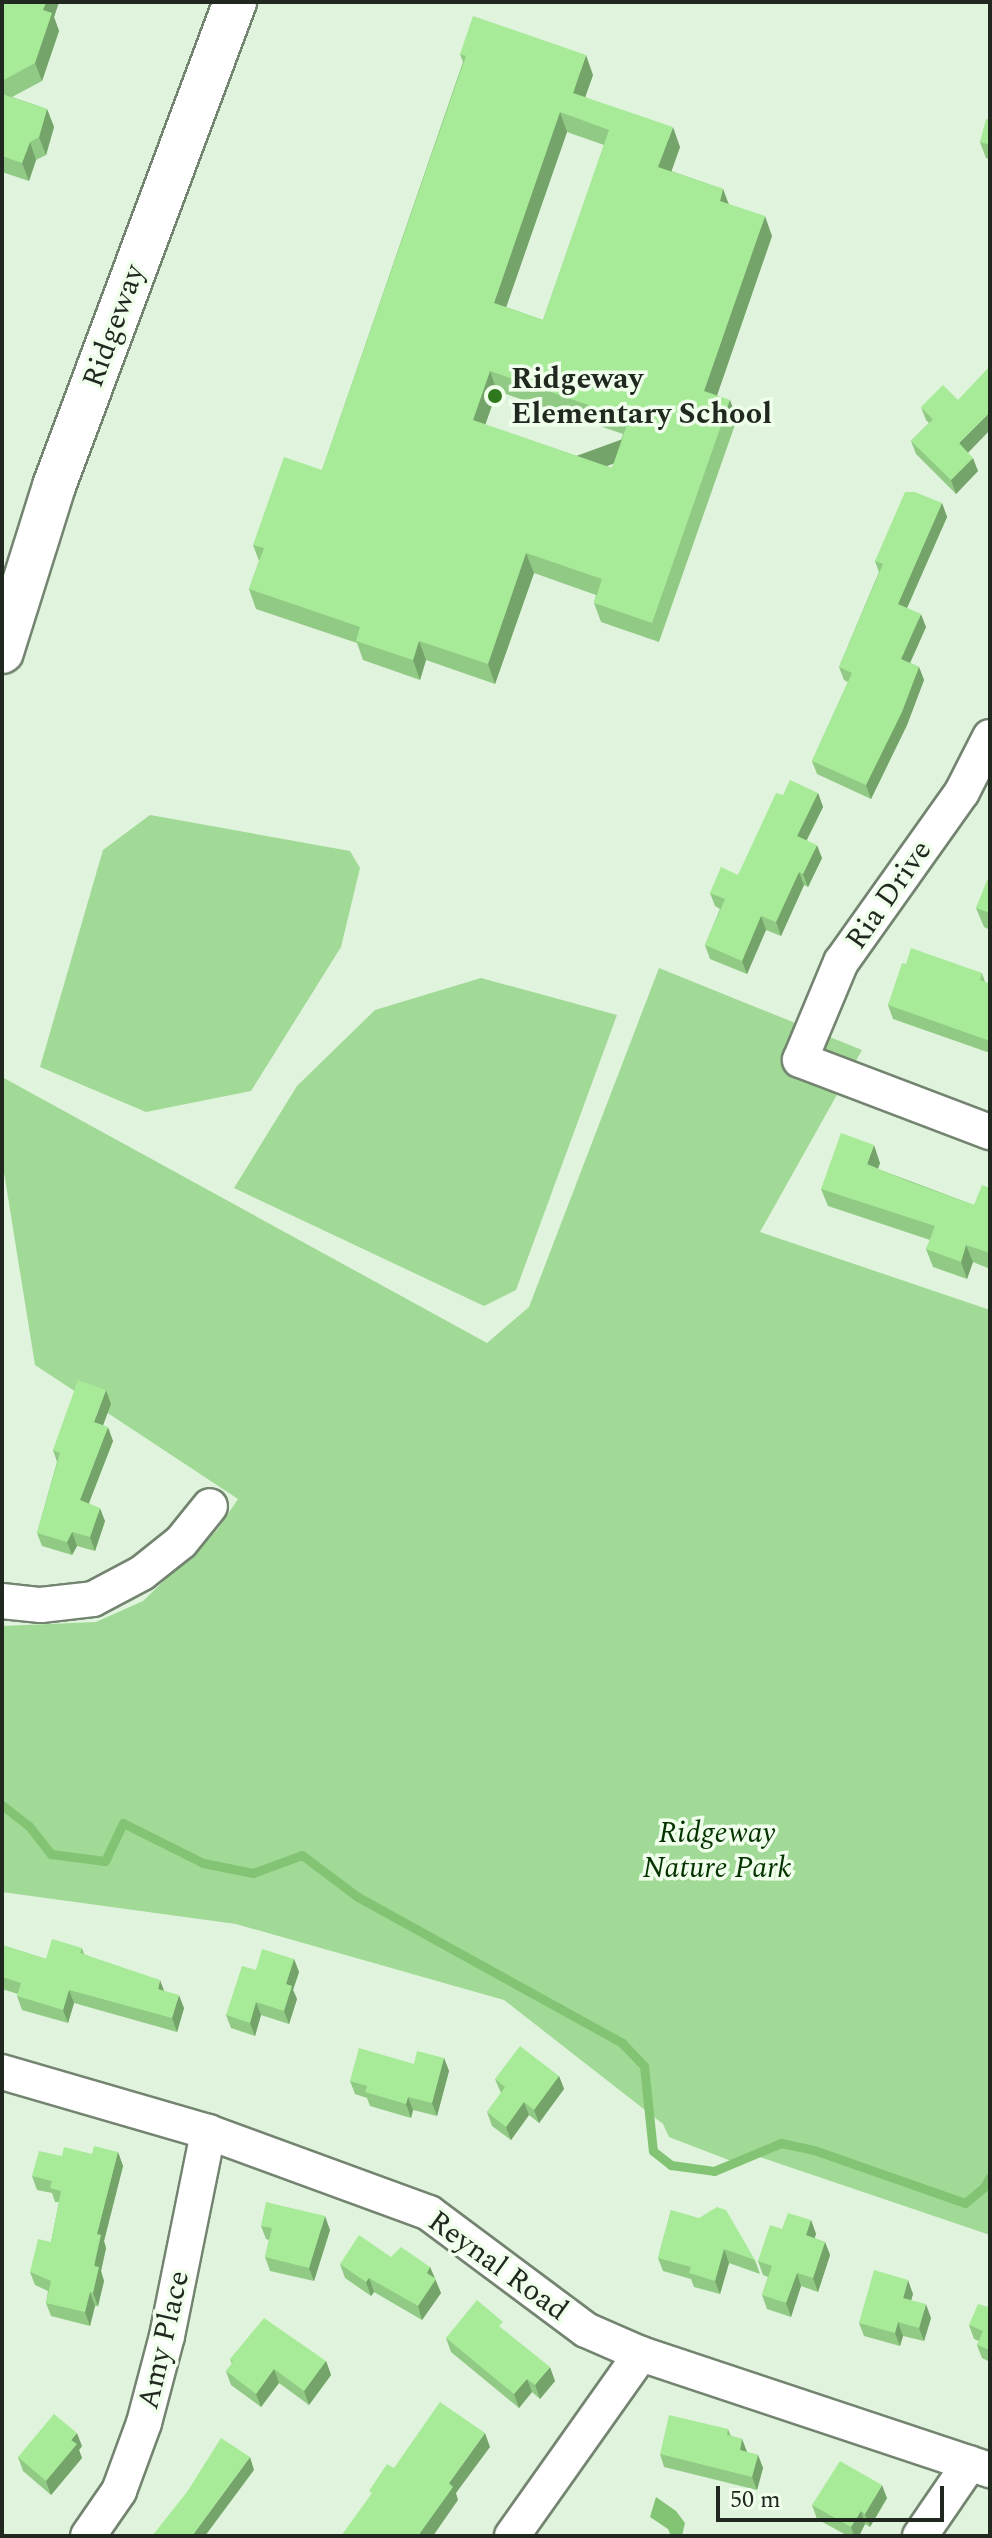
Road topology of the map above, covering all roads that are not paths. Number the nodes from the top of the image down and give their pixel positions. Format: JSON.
{"nodes":[{"id":1,"x":235,"y":2,"type":"edge"},
{"id":2,"x":12,"y":580,"type":"edge"},
{"id":3,"x":2,"y":652,"type":"edge"},
{"id":4,"x":990,"y":737,"type":"edge"},
{"id":5,"x":990,"y":1132,"type":"edge"},
{"id":6,"x":210,"y":1506,"type":"dead end"},
{"id":7,"x":2,"y":1601,"type":"edge"},
{"id":8,"x":2,"y":2072,"type":"edge"},
{"id":9,"x":208,"y":2132,"type":"junction"},
{"id":10,"x":641,"y":2354,"type":"junction"},
{"id":11,"x":980,"y":2467,"type":"edge"},
{"id":12,"x":88,"y":2536,"type":"edge"},
{"id":13,"x":512,"y":2536,"type":"edge"},
{"id":14,"x":920,"y":2536,"type":"edge"}],
"edges":[{"from":1,"to":2,"type":"street","name":"Ridgeway"},
{"from":2,"to":3,"type":"street","name":"Ridgeway"},
{"from":4,"to":5,"type":"street","name":"Ria Drive"},
{"from":6,"to":7,"type":"street"},
{"from":8,"to":9,"type":"street","name":"Reynal Road"},
{"from":9,"to":10,"type":"street","name":"Reynal Road"},
{"from":9,"to":12,"type":"street","name":"Amy Place"},
{"from":10,"to":11,"type":"street","name":"Reynal Road"},
{"from":10,"to":13,"type":"street"},
{"from":11,"to":14,"type":"street"}]}
